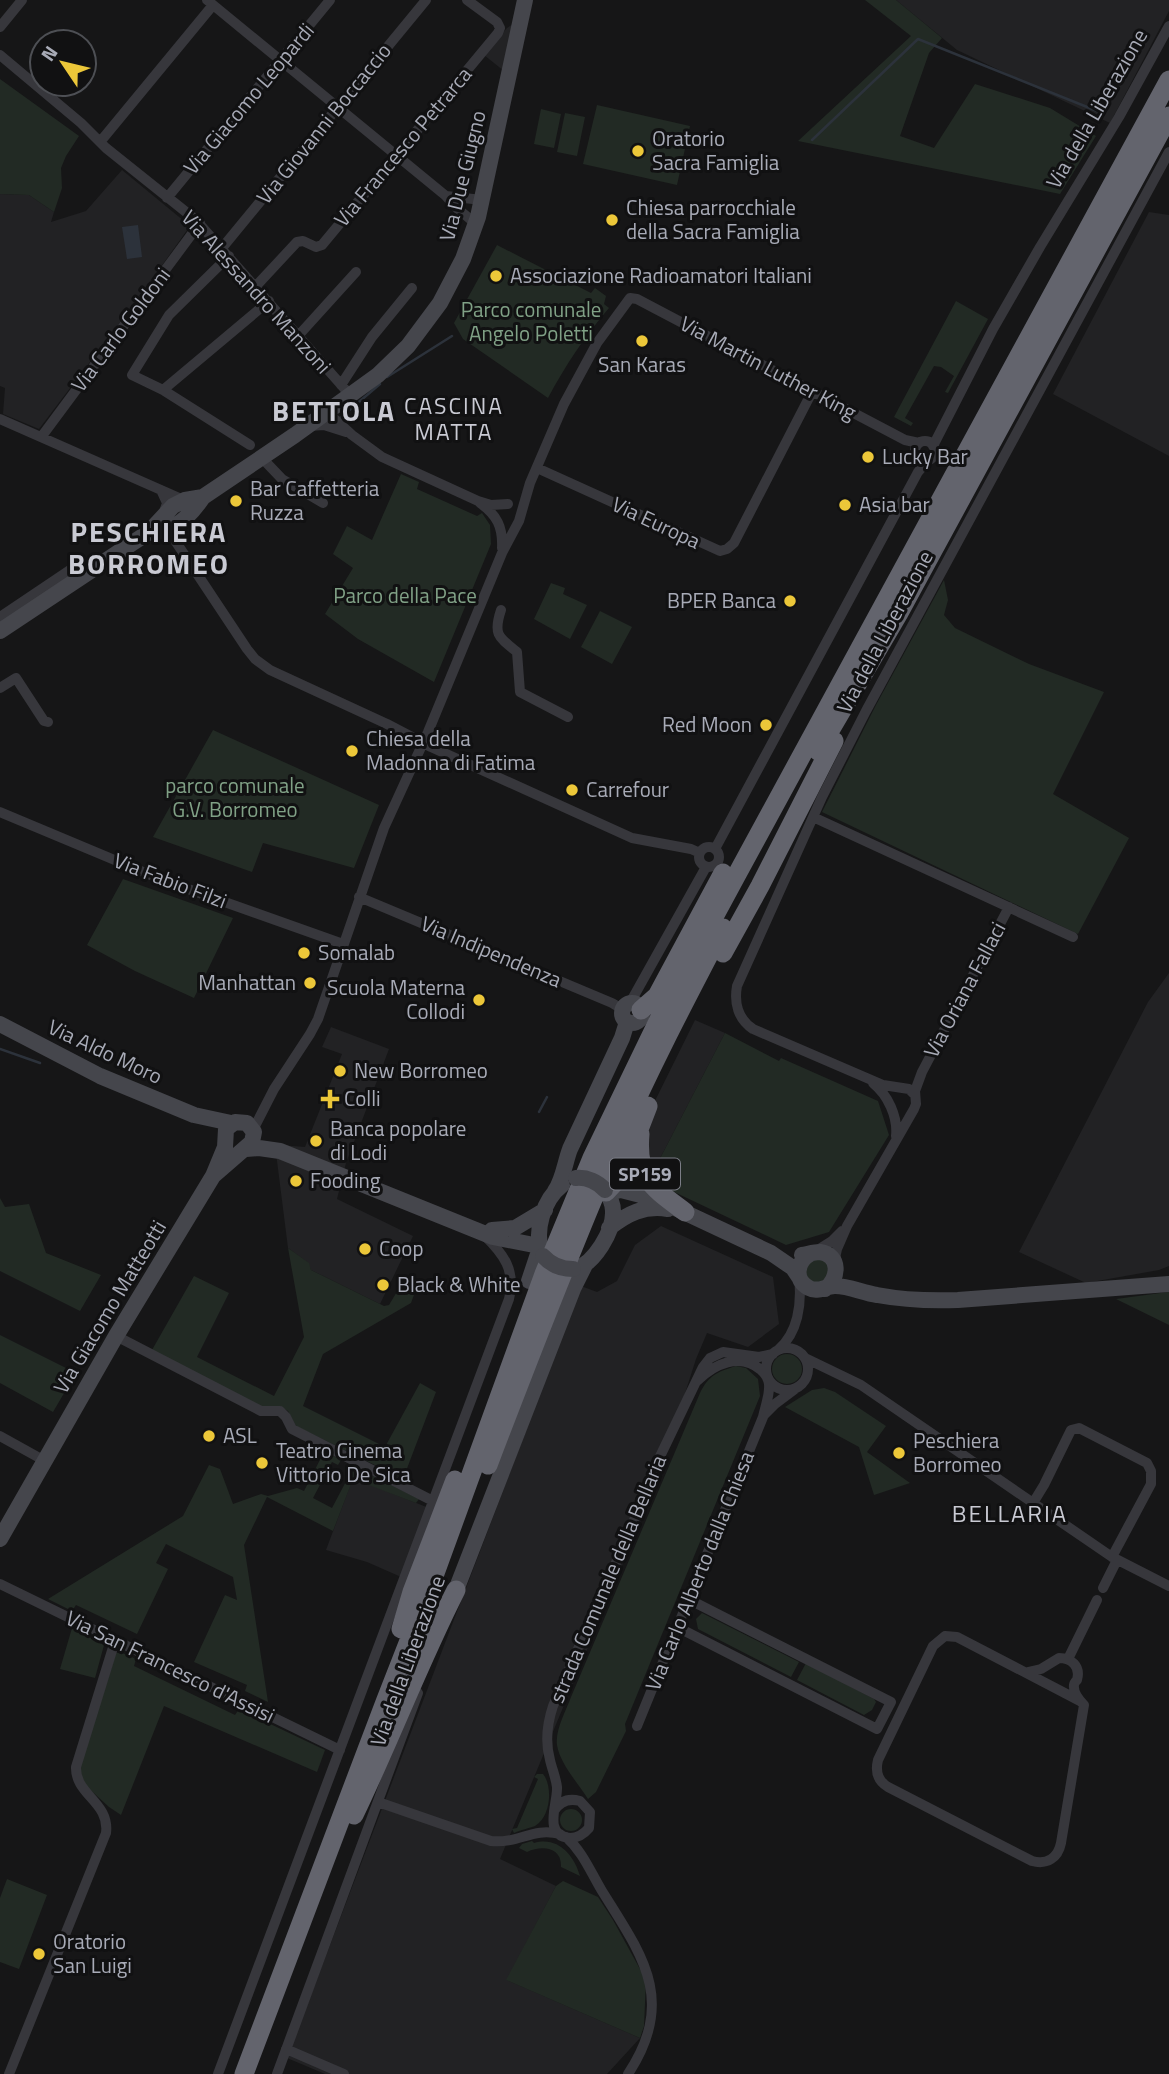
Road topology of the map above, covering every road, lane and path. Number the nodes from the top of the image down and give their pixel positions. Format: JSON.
{"nodes":[{"id":1,"x":22,"y":0,"type":"edge"},
{"id":2,"x":330,"y":0,"type":"edge"},
{"id":3,"x":426,"y":0,"type":"edge"},
{"id":4,"x":467,"y":0,"type":"edge"},
{"id":5,"x":525,"y":0,"type":"edge"},
{"id":6,"x":210,"y":2,"type":"edge"},
{"id":7,"x":1169,"y":26,"type":"edge"},
{"id":8,"x":0,"y":27,"type":"edge"},
{"id":9,"x":0,"y":55,"type":"edge"},
{"id":10,"x":281,"y":60,"type":"junction"},
{"id":11,"x":1169,"y":78,"type":"edge"},
{"id":12,"x":338,"y":107,"type":"junction"},
{"id":13,"x":1164,"y":108,"type":"edge"},
{"id":14,"x":100,"y":142,"type":"junction"},
{"id":15,"x":1169,"y":152,"type":"edge"},
{"id":16,"x":396,"y":155,"type":"junction"},
{"id":17,"x":446,"y":196,"type":"junction"},
{"id":18,"x":167,"y":198,"type":"junction"},
{"id":19,"x":482,"y":200,"type":"junction"},
{"id":20,"x":200,"y":223,"type":"junction"},
{"id":21,"x":476,"y":224,"type":"junction"},
{"id":22,"x":225,"y":252,"type":"junction"},
{"id":23,"x":356,"y":272,"type":"dead end"},
{"id":24,"x":256,"y":286,"type":"junction"},
{"id":25,"x":412,"y":288,"type":"dead end"},
{"id":26,"x":269,"y":302,"type":"junction"},
{"id":27,"x":298,"y":336,"type":"junction"},
{"id":28,"x":163,"y":390,"type":"junction"},
{"id":29,"x":346,"y":390,"type":"junction"},
{"id":30,"x":813,"y":391,"type":"junction"},
{"id":31,"x":328,"y":413,"type":"junction"},
{"id":32,"x":0,"y":419,"type":"edge"},
{"id":33,"x":309,"y":426,"type":"junction"},
{"id":34,"x":352,"y":435,"type":"junction"},
{"id":35,"x":42,"y":436,"type":"junction"},
{"id":36,"x":250,"y":444,"type":"dead end"},
{"id":37,"x":924,"y":450,"type":"junction"},
{"id":38,"x":261,"y":457,"type":"junction"},
{"id":39,"x":537,"y":468,"type":"junction"},
{"id":40,"x":530,"y":483,"type":"junction"},
{"id":41,"x":161,"y":490,"type":"junction"},
{"id":42,"x":478,"y":501,"type":"junction"},
{"id":43,"x":323,"y":503,"type":"dead end"},
{"id":44,"x":506,"y":505,"type":"junction"},
{"id":45,"x":189,"y":506,"type":"junction"},
{"id":46,"x":520,"y":514,"type":"junction"},
{"id":47,"x":165,"y":522,"type":"junction"},
{"id":48,"x":498,"y":522,"type":"junction"},
{"id":49,"x":515,"y":526,"type":"junction"},
{"id":50,"x":502,"y":553,"type":"junction"},
{"id":51,"x":83,"y":576,"type":"junction"},
{"id":52,"x":891,"y":609,"type":"junction"},
{"id":53,"x":501,"y":610,"type":"dead end"},
{"id":54,"x":0,"y":617,"type":"edge"},
{"id":55,"x":0,"y":631,"type":"edge"},
{"id":56,"x":0,"y":688,"type":"edge"},
{"id":57,"x":568,"y":717,"type":"dead end"},
{"id":58,"x":48,"y":722,"type":"dead end"},
{"id":59,"x":423,"y":743,"type":"junction"},
{"id":60,"x":0,"y":812,"type":"edge"},
{"id":61,"x":813,"y":817,"type":"junction"},
{"id":62,"x":715,"y":849,"type":"junction"},
{"id":63,"x":700,"y":853,"type":"junction"},
{"id":64,"x":706,"y":867,"type":"junction"},
{"id":65,"x":359,"y":897,"type":"junction"},
{"id":66,"x":1009,"y":907,"type":"junction"},
{"id":67,"x":1073,"y":937,"type":"dead end"},
{"id":68,"x":343,"y":944,"type":"junction"},
{"id":69,"x":633,"y":1012,"type":"junction"},
{"id":70,"x":0,"y":1024,"type":"edge"},
{"id":71,"x":922,"y":1072,"type":"junction"},
{"id":72,"x":868,"y":1079,"type":"junction"},
{"id":73,"x":902,"y":1088,"type":"junction"},
{"id":74,"x":274,"y":1089,"type":"junction"},
{"id":75,"x":915,"y":1095,"type":"junction"},
{"id":76,"x":890,"y":1105,"type":"junction"},
{"id":77,"x":911,"y":1112,"type":"junction"},
{"id":78,"x":641,"y":1120,"type":"junction"},
{"id":79,"x":582,"y":1126,"type":"junction"},
{"id":80,"x":230,"y":1131,"type":"junction"},
{"id":81,"x":254,"y":1131,"type":"junction"},
{"id":82,"x":896,"y":1140,"type":"junction"},
{"id":83,"x":244,"y":1150,"type":"junction"},
{"id":84,"x":280,"y":1151,"type":"junction"},
{"id":85,"x":213,"y":1176,"type":"junction"},
{"id":86,"x":580,"y":1176,"type":"junction"},
{"id":87,"x":555,"y":1191,"type":"junction"},
{"id":88,"x":606,"y":1192,"type":"junction"},
{"id":89,"x":545,"y":1210,"type":"junction"},
{"id":90,"x":685,"y":1212,"type":"junction"},
{"id":91,"x":846,"y":1226,"type":"junction"},
{"id":92,"x":609,"y":1228,"type":"junction"},
{"id":93,"x":476,"y":1230,"type":"junction"},
{"id":94,"x":541,"y":1250,"type":"junction"},
{"id":95,"x":771,"y":1253,"type":"junction"},
{"id":96,"x":811,"y":1253,"type":"junction"},
{"id":97,"x":835,"y":1266,"type":"junction"},
{"id":98,"x":579,"y":1267,"type":"junction"},
{"id":99,"x":799,"y":1277,"type":"junction"},
{"id":100,"x":529,"y":1281,"type":"junction"},
{"id":101,"x":1169,"y":1284,"type":"edge"},
{"id":102,"x":825,"y":1289,"type":"junction"},
{"id":103,"x":892,"y":1296,"type":"junction"},
{"id":104,"x":506,"y":1307,"type":"junction"},
{"id":105,"x":799,"y":1310,"type":"junction"},
{"id":106,"x":795,"y":1326,"type":"junction"},
{"id":107,"x":116,"y":1336,"type":"junction"},
{"id":108,"x":774,"y":1353,"type":"junction"},
{"id":109,"x":802,"y":1355,"type":"junction"},
{"id":110,"x":836,"y":1373,"type":"junction"},
{"id":111,"x":694,"y":1385,"type":"junction"},
{"id":112,"x":800,"y":1385,"type":"junction"},
{"id":113,"x":762,"y":1417,"type":"junction"},
{"id":114,"x":0,"y":1436,"type":"edge"},
{"id":115,"x":45,"y":1461,"type":"junction"},
{"id":116,"x":433,"y":1501,"type":"junction"},
{"id":117,"x":1033,"y":1503,"type":"junction"},
{"id":118,"x":0,"y":1539,"type":"edge"},
{"id":119,"x":1115,"y":1559,"type":"junction"},
{"id":120,"x":0,"y":1584,"type":"edge"},
{"id":121,"x":1169,"y":1586,"type":"edge"},
{"id":122,"x":1103,"y":1588,"type":"dead end"},
{"id":123,"x":456,"y":1590,"type":"junction"},
{"id":124,"x":688,"y":1600,"type":"junction"},
{"id":125,"x":1097,"y":1600,"type":"dead end"},
{"id":126,"x":677,"y":1628,"type":"junction"},
{"id":127,"x":115,"y":1641,"type":"junction"},
{"id":128,"x":1068,"y":1659,"type":"junction"},
{"id":129,"x":1049,"y":1664,"type":"junction"},
{"id":130,"x":1028,"y":1672,"type":"junction"},
{"id":131,"x":1074,"y":1684,"type":"junction"},
{"id":132,"x":1054,"y":1687,"type":"junction"},
{"id":133,"x":1080,"y":1701,"type":"junction"},
{"id":134,"x":385,"y":1702,"type":"junction"},
{"id":135,"x":637,"y":1726,"type":"dead end"},
{"id":136,"x":340,"y":1750,"type":"junction"},
{"id":137,"x":556,"y":1778,"type":"junction"},
{"id":138,"x":580,"y":1801,"type":"junction"},
{"id":139,"x":378,"y":1802,"type":"junction"},
{"id":140,"x":553,"y":1813,"type":"junction"},
{"id":141,"x":355,"y":1815,"type":"junction"},
{"id":142,"x":589,"y":1828,"type":"junction"},
{"id":143,"x":536,"y":1832,"type":"junction"},
{"id":144,"x":563,"y":1835,"type":"junction"},
{"id":145,"x":587,"y":1864,"type":"junction"},
{"id":146,"x":286,"y":2049,"type":"junction"},
{"id":147,"x":9,"y":2074,"type":"edge"},
{"id":148,"x":218,"y":2074,"type":"edge"},
{"id":149,"x":244,"y":2074,"type":"edge"},
{"id":150,"x":256,"y":2074,"type":"edge"},
{"id":151,"x":277,"y":2074,"type":"edge"},
{"id":152,"x":344,"y":2074,"type":"edge"},
{"id":153,"x":628,"y":2074,"type":"edge"}],
"edges":[{"from":1,"to":8,"type":"street"},
{"from":2,"to":10,"type":"street","name":"Via Giacomo Leopardi"},
{"from":3,"to":12,"type":"street","name":"Via Giovanni Boccaccio"},
{"from":4,"to":16,"type":"street","name":"Via Francesco Petrarca"},
{"from":5,"to":19,"type":"street","name":"Via Due Giugno"},
{"from":6,"to":10,"type":"street"},
{"from":6,"to":14,"type":"street"},
{"from":7,"to":37,"type":"street","name":"Via della Liberazione"},
{"from":9,"to":14,"type":"street","name":"Via Alessandro Manzoni"},
{"from":10,"to":12,"type":"street"},
{"from":10,"to":18,"type":"street","name":"Via Giacomo Leopardi"},
{"from":11,"to":13,"type":"highway"},
{"from":12,"to":16,"type":"street"},
{"from":12,"to":22,"type":"street","name":"Via Giovanni Boccaccio"},
{"from":13,"to":52,"type":"highway"},
{"from":14,"to":18,"type":"street","name":"Via Alessandro Manzoni"},
{"from":15,"to":61,"type":"street","name":"Via della Liberazione"},
{"from":16,"to":17,"type":"street"},
{"from":16,"to":24,"type":"street","name":"Via Francesco Petrarca"},
{"from":17,"to":19,"type":"street"},
{"from":17,"to":21,"type":"street"},
{"from":18,"to":20,"type":"street","name":"Via Alessandro Manzoni"},
{"from":19,"to":21,"type":"street","name":"Via Due Giugno"},
{"from":20,"to":22,"type":"street","name":"Via Alessandro Manzoni"},
{"from":20,"to":35,"type":"street","name":"Via Carlo Goldoni"},
{"from":21,"to":29,"type":"street","name":"Via Due Giugno"},
{"from":22,"to":24,"type":"street","name":"Via Alessandro Manzoni"},
{"from":22,"to":28,"type":"street","name":"Via Giovanni Boccaccio"},
{"from":23,"to":27,"type":"street"},
{"from":24,"to":26,"type":"street","name":"Via Alessandro Manzoni"},
{"from":25,"to":29,"type":"street"},
{"from":26,"to":27,"type":"street","name":"Via Alessandro Manzoni"},
{"from":26,"to":28,"type":"street"},
{"from":27,"to":29,"type":"street","name":"Via Alessandro Manzoni"},
{"from":28,"to":36,"type":"street"},
{"from":29,"to":31,"type":"street","name":"Via Due Giugno"},
{"from":30,"to":37,"type":"street","name":"Via Martin Luther King"},
{"from":30,"to":39,"type":"street","name":"Via Europa"},
{"from":30,"to":39,"type":"street","name":"Via Martin Luther King"},
{"from":31,"to":33,"type":"street","name":"Via Due Giugno"},
{"from":31,"to":34,"type":"street"},
{"from":32,"to":35,"type":"street"},
{"from":33,"to":34,"type":"street"},
{"from":33,"to":38,"type":"street","name":"Via Due Giugno"},
{"from":34,"to":42,"type":"street"},
{"from":35,"to":41,"type":"street"},
{"from":37,"to":62,"type":"street","name":"Via della Liberazione"},
{"from":38,"to":43,"type":"street"},
{"from":38,"to":45,"type":"street","name":"Via Due Giugno"},
{"from":39,"to":40,"type":"street"},
{"from":40,"to":44,"type":"street"},
{"from":40,"to":46,"type":"street","name":"Via Giacomo Matteotti"},
{"from":41,"to":45,"type":"street"},
{"from":41,"to":47,"type":"street"},
{"from":42,"to":44,"type":"street"},
{"from":42,"to":48,"type":"street"},
{"from":44,"to":46,"type":"street"},
{"from":44,"to":48,"type":"street"},
{"from":45,"to":47,"type":"street"},
{"from":46,"to":49,"type":"street","name":"Via Giacomo Matteotti"},
{"from":47,"to":51,"type":"street"},
{"from":47,"to":59,"type":"street"},
{"from":48,"to":49,"type":"street"},
{"from":48,"to":50,"type":"street","name":"Via Giacomo Matteotti"},
{"from":49,"to":50,"type":"street","name":"Via Giacomo Matteotti"},
{"from":50,"to":59,"type":"street","name":"Via Giacomo Matteotti"},
{"from":51,"to":54,"type":"street"},
{"from":51,"to":55,"type":"street"},
{"from":52,"to":69,"type":"highway"},
{"from":52,"to":78,"type":"highway"},
{"from":52,"to":134,"type":"highway"},
{"from":52,"to":141,"type":"highway"},
{"from":53,"to":57,"type":"street"},
{"from":56,"to":58,"type":"street"},
{"from":59,"to":63,"type":"street"},
{"from":59,"to":65,"type":"street","name":"Via Giacomo Matteotti"},
{"from":60,"to":68,"type":"street","name":"Via Fabio Filzi"},
{"from":61,"to":66,"type":"street"},
{"from":61,"to":72,"type":"street","name":"Via della Liberazione"},
{"from":62,"to":63,"type":"street"},
{"from":62,"to":64,"type":"street","name":"Via della Liberazione"},
{"from":63,"to":64,"type":"street"},
{"from":64,"to":69,"type":"street","name":"Via della Liberazione"},
{"from":65,"to":68,"type":"street","name":"Via Giacomo Matteotti"},
{"from":65,"to":69,"type":"street","name":"Via Indipendenza"},
{"from":66,"to":67,"type":"street"},
{"from":66,"to":71,"type":"street","name":"Via Oriana Fallaci"},
{"from":68,"to":74,"type":"street","name":"Via Giacomo Matteotti"},
{"from":69,"to":79,"type":"street","name":"Via della Liberazione"},
{"from":70,"to":80,"type":"street","name":"Via Aldo Moro"},
{"from":71,"to":73,"type":"street"},
{"from":71,"to":75,"type":"street"},
{"from":72,"to":73,"type":"street","name":"Via della Liberazione"},
{"from":72,"to":76,"type":"street","name":"Via della Liberazione"},
{"from":73,"to":75,"type":"street"},
{"from":73,"to":76,"type":"street"},
{"from":74,"to":80,"type":"street","name":"Via Giacomo Matteotti"},
{"from":74,"to":81,"type":"street","name":"Via Giacomo Matteotti"},
{"from":75,"to":77,"type":"street"},
{"from":76,"to":77,"type":"street"},
{"from":76,"to":82,"type":"street"},
{"from":77,"to":82,"type":"street"},
{"from":78,"to":88,"type":"highway"},
{"from":78,"to":90,"type":"highway","number":"SP159"},
{"from":79,"to":86,"type":"street","name":"Via della Liberazione"},
{"from":79,"to":87,"type":"street","name":"Via della Liberazione"},
{"from":80,"to":81,"type":"street"},
{"from":80,"to":83,"type":"street"},
{"from":80,"to":85,"type":"street","name":"Via Giacomo Matteotti"},
{"from":81,"to":83,"type":"street"},
{"from":81,"to":84,"type":"street"},
{"from":82,"to":91,"type":"street"},
{"from":83,"to":84,"type":"street"},
{"from":83,"to":85,"type":"street","name":"Via Giacomo Matteotti"},
{"from":84,"to":93,"type":"street"},
{"from":85,"to":107,"type":"street","name":"Via Giacomo Matteotti"},
{"from":86,"to":87,"type":"street"},
{"from":86,"to":88,"type":"street","bridge":true},
{"from":87,"to":89,"type":"street"},
{"from":88,"to":90,"type":"street","number":"SP159"},
{"from":88,"to":92,"type":"street"},
{"from":89,"to":93,"type":"street"},
{"from":89,"to":94,"type":"street"},
{"from":90,"to":92,"type":"street","number":"SP159"},
{"from":90,"to":95,"type":"street","number":"SP159"},
{"from":91,"to":96,"type":"street"},
{"from":91,"to":97,"type":"street"},
{"from":92,"to":98,"type":"street"},
{"from":93,"to":94,"type":"street"},
{"from":93,"to":104,"type":"street","name":"Via della Liberazione"},
{"from":94,"to":98,"type":"street","bridge":true},
{"from":94,"to":100,"type":"street"},
{"from":95,"to":96,"type":"street","number":"SP159"},
{"from":95,"to":99,"type":"street","number":"SP159"},
{"from":96,"to":97,"type":"street","number":"SP159"},
{"from":96,"to":99,"type":"street"},
{"from":97,"to":102,"type":"street"},
{"from":97,"to":103,"type":"street","number":"SP159"},
{"from":98,"to":123,"type":"street","name":"Via della Liberazione"},
{"from":99,"to":102,"type":"street","number":"SP159"},
{"from":99,"to":105,"type":"street"},
{"from":100,"to":104,"type":"street","name":"Via della Liberazione"},
{"from":100,"to":134,"type":"highway"},
{"from":101,"to":103,"type":"street","number":"SP159"},
{"from":102,"to":103,"type":"street","number":"SP159"},
{"from":102,"to":105,"type":"street"},
{"from":104,"to":116,"type":"street","name":"Via della Liberazione"},
{"from":105,"to":106,"type":"street"},
{"from":106,"to":108,"type":"street"},
{"from":106,"to":109,"type":"street"},
{"from":107,"to":115,"type":"street","name":"Via Giacomo Matteotti"},
{"from":107,"to":116,"type":"street"},
{"from":108,"to":109,"type":"street"},
{"from":108,"to":111,"type":"street"},
{"from":108,"to":112,"type":"street"},
{"from":109,"to":110,"type":"street"},
{"from":109,"to":112,"type":"street"},
{"from":110,"to":112,"type":"street","name":"Via Carlo Alberto dalla Chiesa"},
{"from":110,"to":117,"type":"street"},
{"from":111,"to":113,"type":"street","name":"Via Carlo Alberto dalla Chiesa"},
{"from":111,"to":137,"type":"street","name":"strada Comunale della Bellaria"},
{"from":112,"to":113,"type":"street","name":"Via Carlo Alberto dalla Chiesa"},
{"from":113,"to":124,"type":"street","name":"Via Carlo Alberto dalla Chiesa"},
{"from":114,"to":115,"type":"street"},
{"from":115,"to":118,"type":"street","name":"Via Giacomo Matteotti"},
{"from":116,"to":136,"type":"street","name":"Via della Liberazione"},
{"from":117,"to":119,"type":"street"},
{"from":117,"to":119,"type":"street"},
{"from":119,"to":121,"type":"street"},
{"from":119,"to":122,"type":"street"},
{"from":120,"to":127,"type":"street","name":"Via San Francesco d'Assisi"},
{"from":123,"to":139,"type":"street","name":"Via della Liberazione"},
{"from":123,"to":141,"type":"highway"},
{"from":124,"to":126,"type":"street","name":"Via Carlo Alberto dalla Chiesa"},
{"from":124,"to":126,"type":"street"},
{"from":125,"to":128,"type":"street"},
{"from":126,"to":135,"type":"street","name":"Via Carlo Alberto dalla Chiesa"},
{"from":127,"to":136,"type":"street","name":"Via San Francesco d'Assisi"},
{"from":127,"to":147,"type":"street"},
{"from":128,"to":129,"type":"street"},
{"from":128,"to":131,"type":"street"},
{"from":129,"to":130,"type":"street"},
{"from":129,"to":132,"type":"street"},
{"from":130,"to":132,"type":"street"},
{"from":130,"to":133,"type":"street"},
{"from":131,"to":132,"type":"street"},
{"from":131,"to":133,"type":"street"},
{"from":132,"to":133,"type":"street"},
{"from":134,"to":149,"type":"highway"},
{"from":136,"to":148,"type":"street","name":"Via della Liberazione"},
{"from":137,"to":138,"type":"street"},
{"from":137,"to":140,"type":"street"},
{"from":138,"to":140,"type":"street"},
{"from":138,"to":142,"type":"street"},
{"from":139,"to":143,"type":"street"},
{"from":139,"to":146,"type":"street","name":"Via della Liberazione"},
{"from":140,"to":143,"type":"street"},
{"from":140,"to":144,"type":"street"},
{"from":141,"to":150,"type":"highway"},
{"from":142,"to":144,"type":"street"},
{"from":142,"to":145,"type":"street"},
{"from":143,"to":144,"type":"street"},
{"from":144,"to":145,"type":"street"},
{"from":145,"to":153,"type":"street"},
{"from":146,"to":151,"type":"street","name":"Via della Liberazione"},
{"from":146,"to":152,"type":"street"}]}
